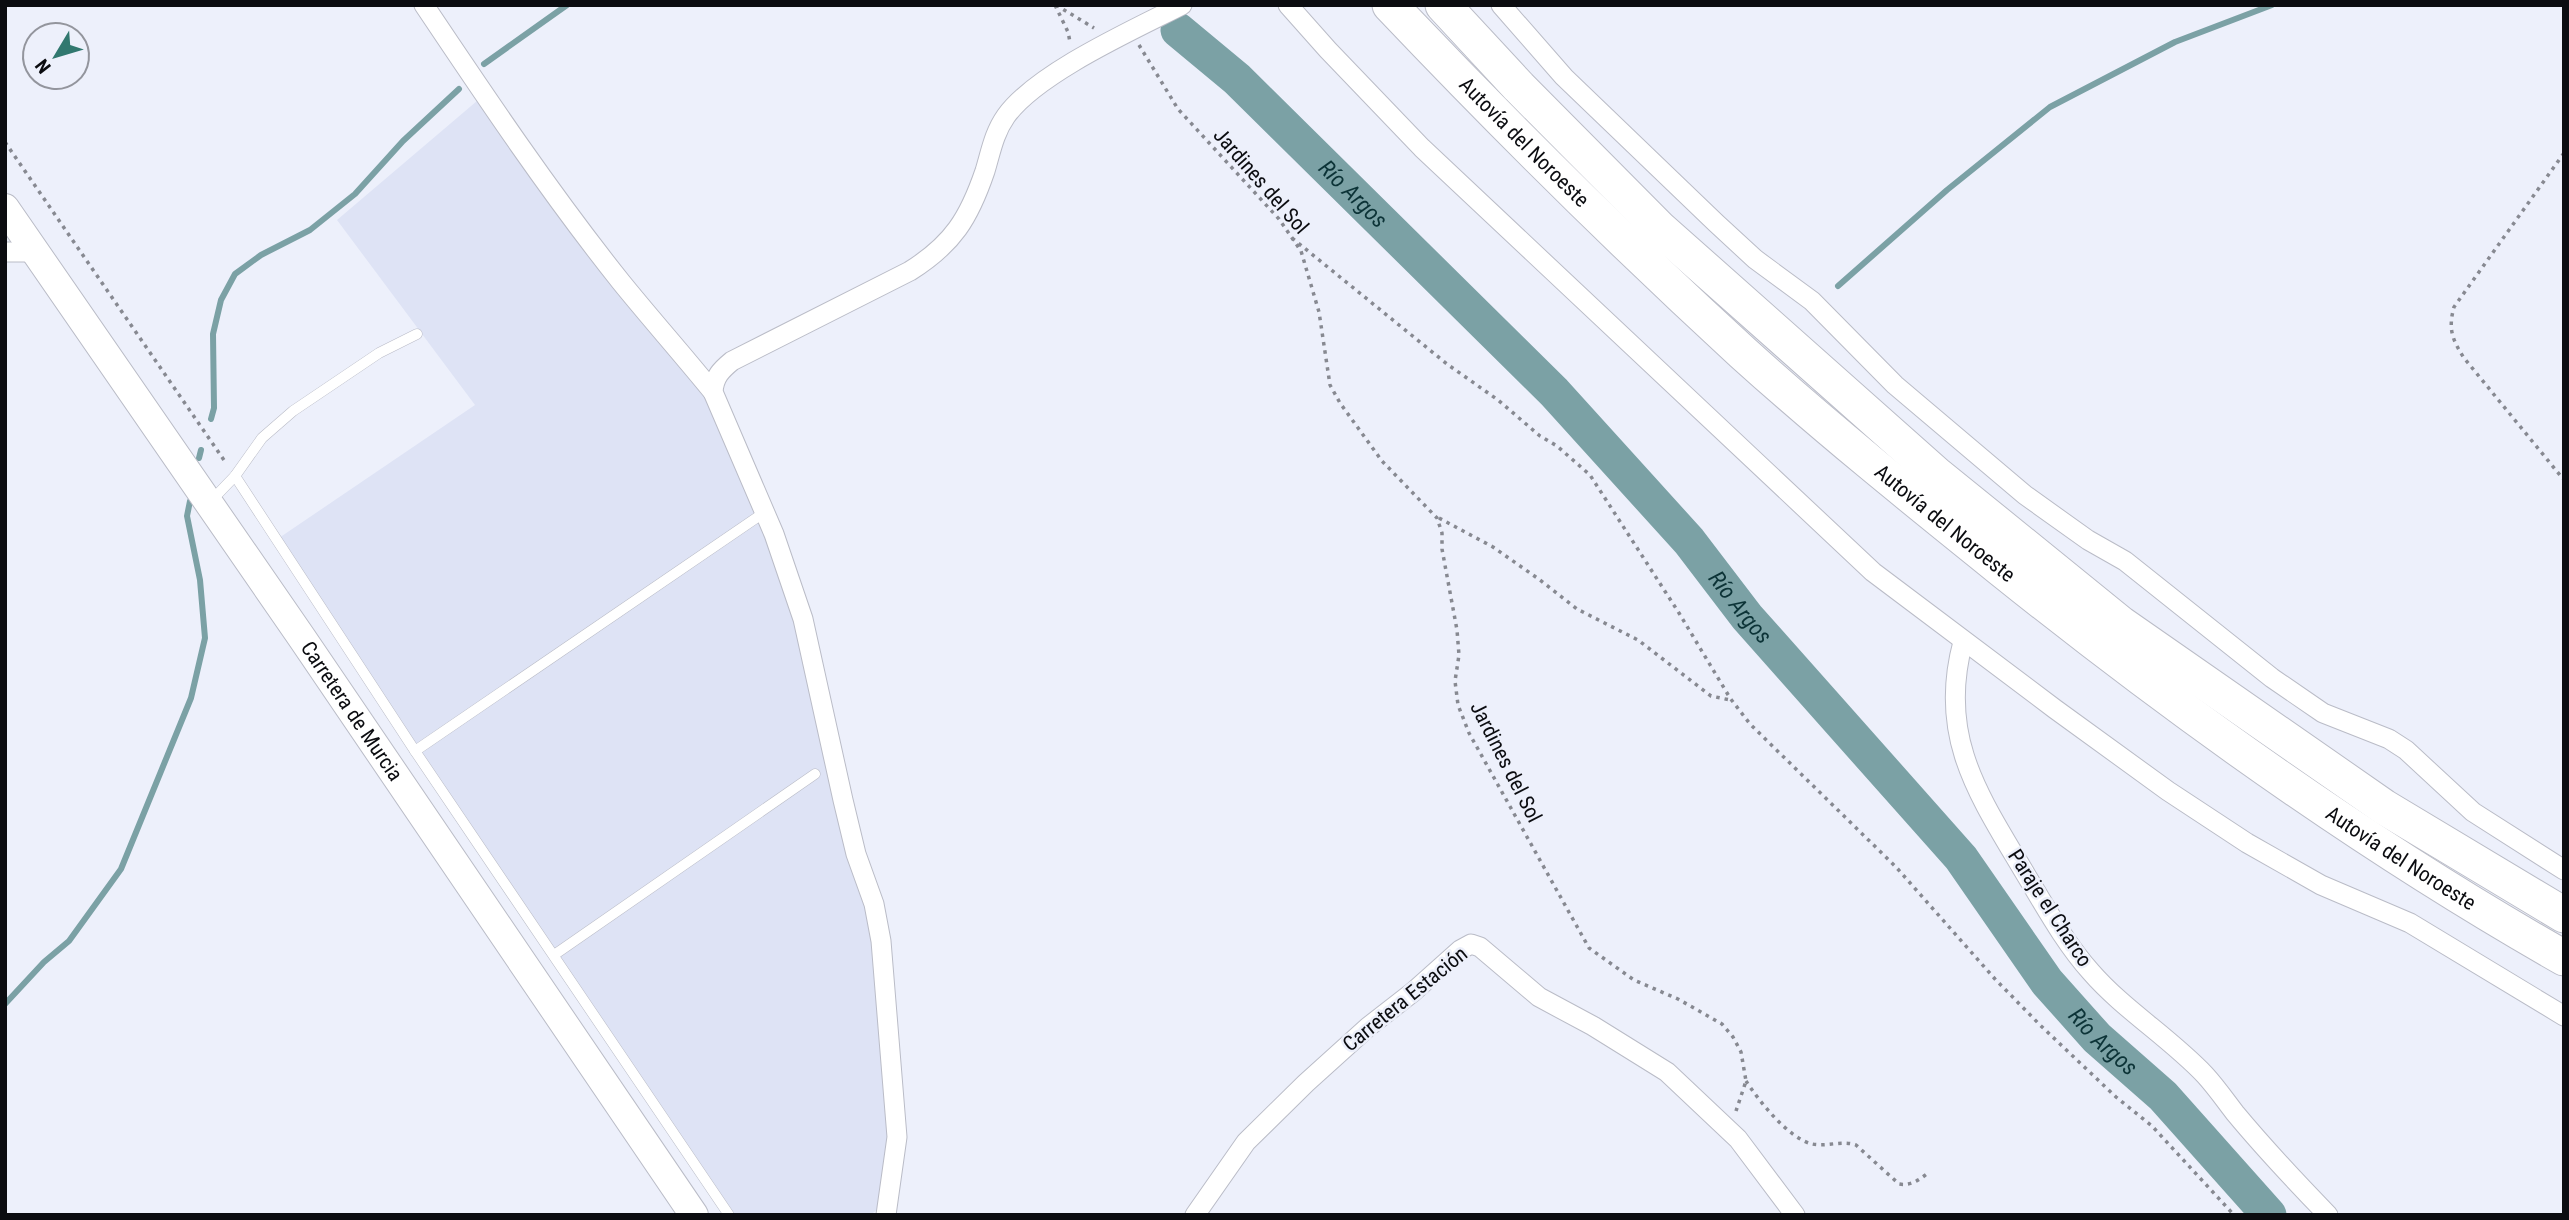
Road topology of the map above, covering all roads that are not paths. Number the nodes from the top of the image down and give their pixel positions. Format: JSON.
{"nodes":[{"id":1,"x":424,"y":5,"type":"edge"},
{"id":2,"x":1182,"y":5,"type":"edge"},
{"id":3,"x":1288,"y":5,"type":"edge"},
{"id":4,"x":1390,"y":5,"type":"edge"},
{"id":5,"x":1443,"y":5,"type":"edge"},
{"id":6,"x":1501,"y":5,"type":"edge"},
{"id":7,"x":5,"y":208,"type":"edge"},
{"id":8,"x":5,"y":252,"type":"edge"},
{"id":9,"x":36,"y":252,"type":"junction"},
{"id":10,"x":417,"y":334,"type":"dead end"},
{"id":11,"x":713,"y":392,"type":"junction"},
{"id":12,"x":235,"y":476,"type":"junction"},
{"id":13,"x":209,"y":503,"type":"junction"},
{"id":14,"x":765,"y":512,"type":"junction"},
{"id":15,"x":1963,"y":642,"type":"junction"},
{"id":16,"x":415,"y":751,"type":"junction"},
{"id":17,"x":814,"y":774,"type":"dead end"},
{"id":18,"x":2564,"y":870,"type":"edge"},
{"id":19,"x":2564,"y":915,"type":"edge"},
{"id":20,"x":554,"y":956,"type":"junction"},
{"id":21,"x":2564,"y":958,"type":"edge"},
{"id":22,"x":2564,"y":1016,"type":"edge"},
{"id":23,"x":694,"y":1215,"type":"edge"},
{"id":24,"x":729,"y":1215,"type":"edge"},
{"id":25,"x":886,"y":1215,"type":"edge"},
{"id":26,"x":1195,"y":1215,"type":"edge"},
{"id":27,"x":1795,"y":1215,"type":"edge"},
{"id":28,"x":2328,"y":1215,"type":"edge"}],
"edges":[{"from":1,"to":11,"type":"street"},
{"from":2,"to":11,"type":"street"},
{"from":3,"to":15,"type":"street"},
{"from":4,"to":21,"type":"highway","name":"Autovía del Noroeste"},
{"from":5,"to":19,"type":"highway","name":"Autovía del Noroeste"},
{"from":6,"to":18,"type":"street"},
{"from":7,"to":9,"type":"main road","name":"Carretera de Murcia"},
{"from":8,"to":9,"type":"street"},
{"from":9,"to":13,"type":"main road","name":"Carretera de Murcia"},
{"from":10,"to":12,"type":"lane"},
{"from":11,"to":14,"type":"street"},
{"from":12,"to":13,"type":"lane"},
{"from":12,"to":16,"type":"lane"},
{"from":13,"to":23,"type":"main road","name":"Carretera de Murcia"},
{"from":14,"to":16,"type":"lane"},
{"from":14,"to":25,"type":"street"},
{"from":15,"to":22,"type":"street"},
{"from":15,"to":28,"type":"street","name":"Paraje el Charco"},
{"from":16,"to":20,"type":"lane"},
{"from":17,"to":20,"type":"lane"},
{"from":20,"to":24,"type":"lane"},
{"from":26,"to":27,"type":"street","name":"Carretera Estación"}]}
